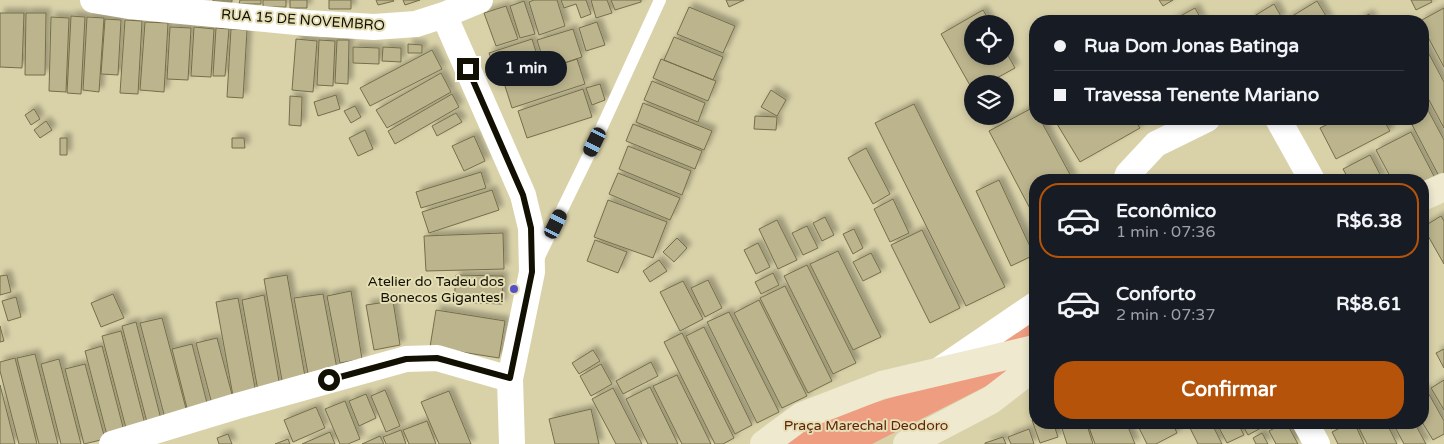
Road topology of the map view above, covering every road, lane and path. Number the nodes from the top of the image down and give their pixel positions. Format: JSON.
{"nodes":[{"id":1,"x":93,"y":0,"type":"edge"},
{"id":2,"x":660,"y":0,"type":"edge"},
{"id":3,"x":462,"y":5,"type":"edge"},
{"id":4,"x":1195,"y":125,"type":"edge"},
{"id":5,"x":1281,"y":125,"type":"edge"},
{"id":6,"x":1128,"y":174,"type":"edge"},
{"id":7,"x":1309,"y":174,"type":"edge"},
{"id":8,"x":1444,"y":187,"type":"edge"},
{"id":9,"x":1429,"y":194,"type":"edge"},
{"id":10,"x":532,"y":272,"type":"junction"},
{"id":11,"x":1029,"y":309,"type":"edge"},
{"id":12,"x":1029,"y":350,"type":"edge"},
{"id":13,"x":1029,"y":371,"type":"edge"},
{"id":14,"x":936,"y":372,"type":"junction"},
{"id":15,"x":510,"y":378,"type":"junction"},
{"id":16,"x":1308,"y":429,"type":"edge"},
{"id":17,"x":112,"y":444,"type":"edge"},
{"id":18,"x":512,"y":444,"type":"edge"},
{"id":19,"x":764,"y":444,"type":"edge"},
{"id":20,"x":907,"y":444,"type":"edge"},
{"id":21,"x":1316,"y":444,"type":"edge"}],
"edges":[{"from":1,"to":3,"type":"street","name":"RUA 15 DE NOVEMBRO"},
{"from":2,"to":10,"type":"lane"},
{"from":3,"to":10,"type":"street"},
{"from":4,"to":6,"type":"street"},
{"from":5,"to":7,"type":"street"},
{"from":8,"to":9,"type":"main road"},
{"from":10,"to":15,"type":"street"},
{"from":11,"to":14,"type":"street"},
{"from":12,"to":14,"type":"main road"},
{"from":13,"to":20,"type":"main road"},
{"from":14,"to":19,"type":"main road"},
{"from":15,"to":17,"type":"street"},
{"from":15,"to":18,"type":"street"},
{"from":16,"to":21,"type":"street"}]}
